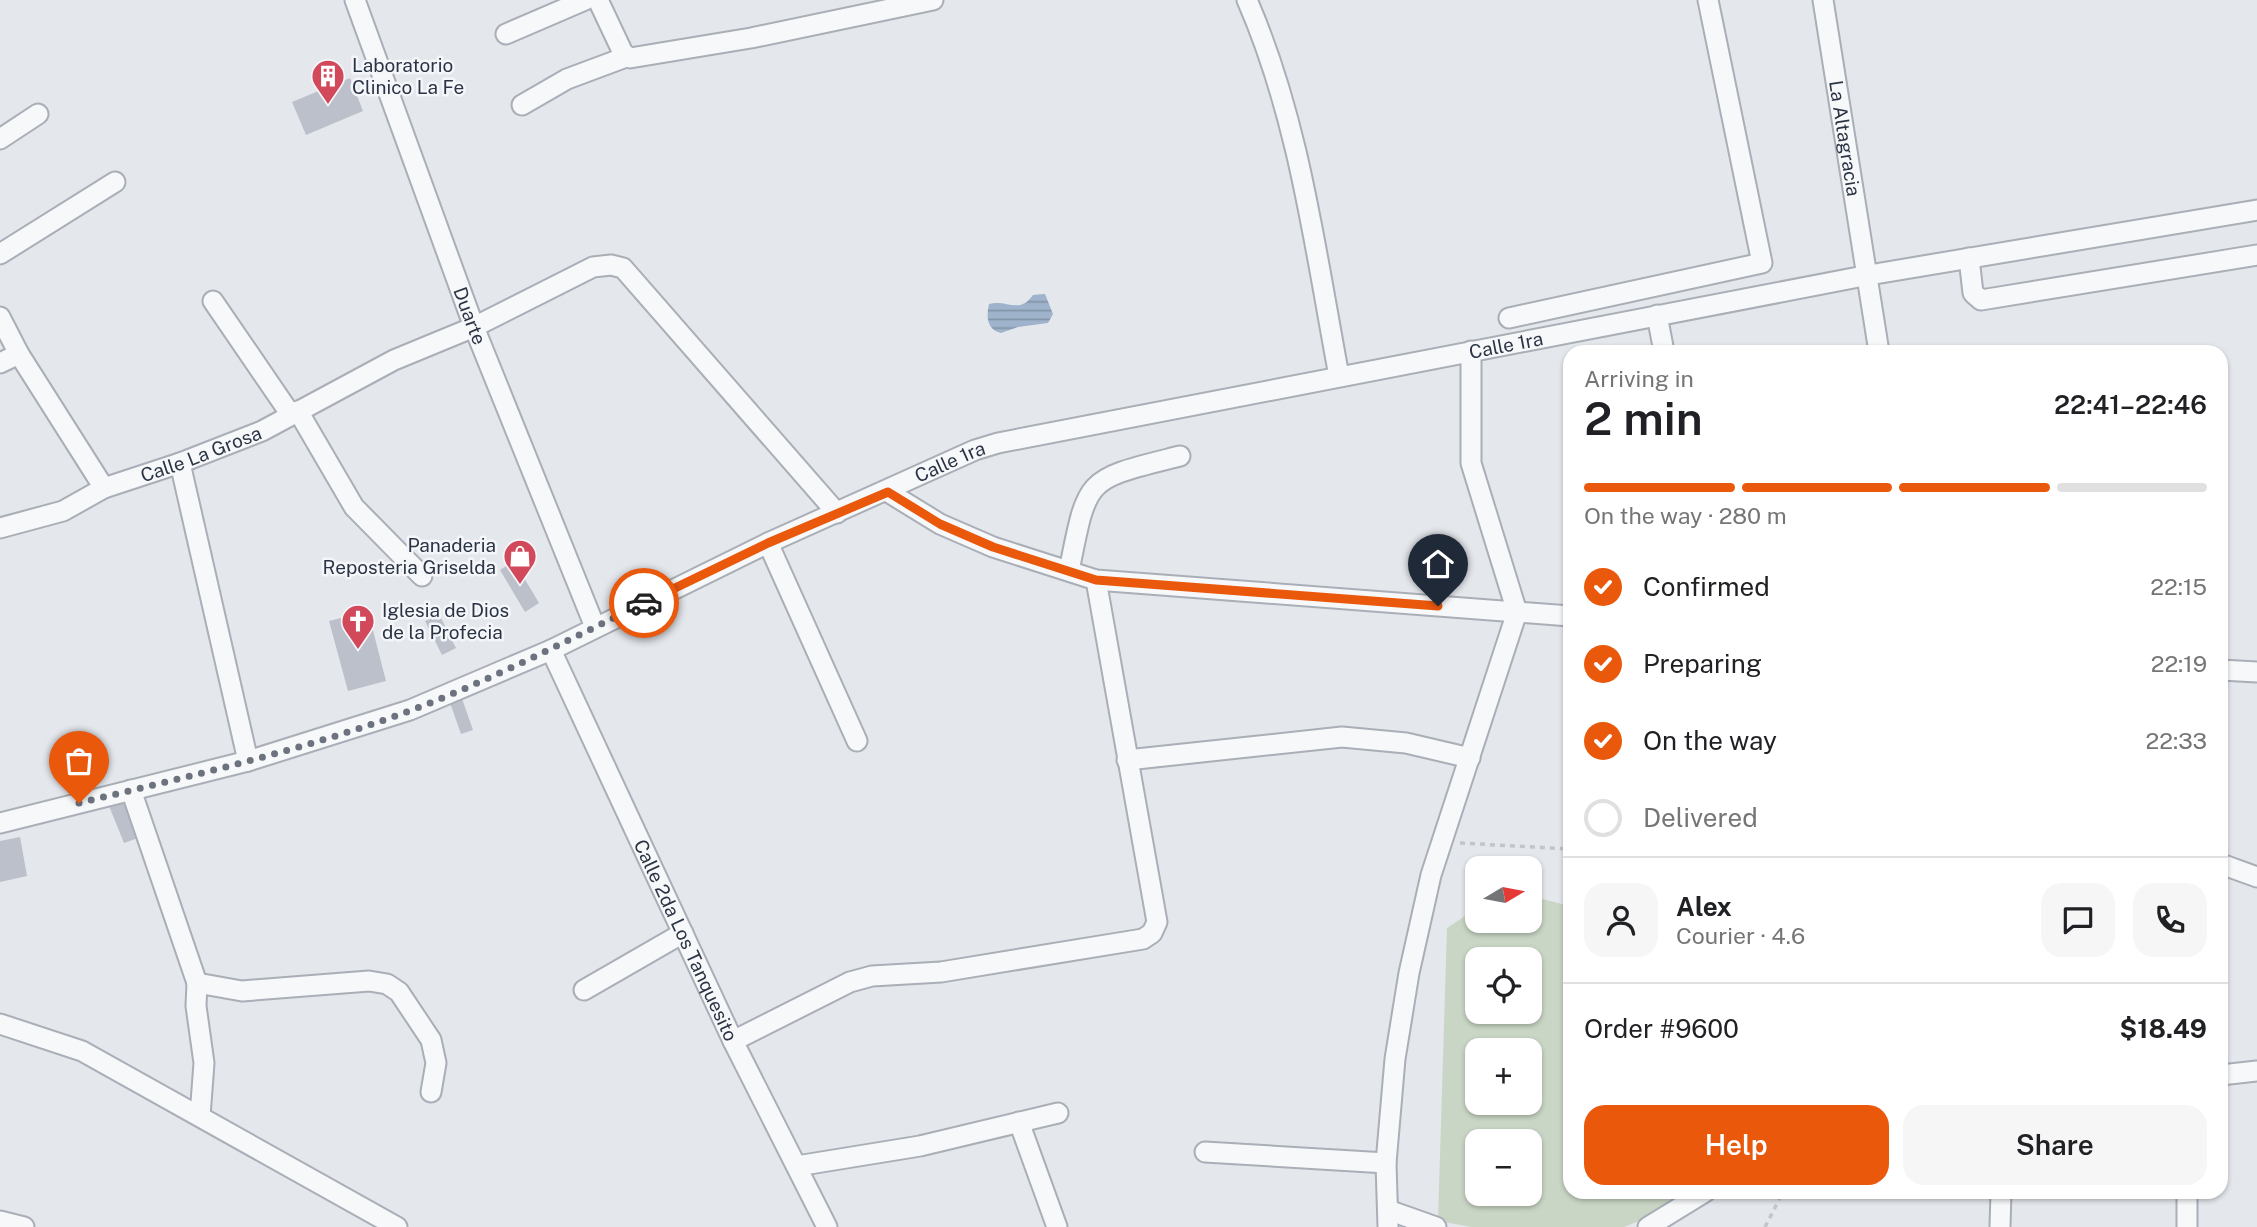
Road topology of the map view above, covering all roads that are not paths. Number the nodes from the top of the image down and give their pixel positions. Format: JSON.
{"nodes":[{"id":1,"x":355,"y":0,"type":"edge"},
{"id":2,"x":585,"y":0,"type":"edge"},
{"id":3,"x":598,"y":0,"type":"edge"},
{"id":4,"x":933,"y":0,"type":"edge"},
{"id":5,"x":1247,"y":0,"type":"edge"},
{"id":6,"x":1708,"y":0,"type":"edge"},
{"id":7,"x":1823,"y":0,"type":"edge"},
{"id":8,"x":506,"y":34,"type":"dead end"},
{"id":9,"x":626,"y":57,"type":"junction"},
{"id":10,"x":522,"y":105,"type":"dead end"},
{"id":11,"x":38,"y":114,"type":"dead end"},
{"id":12,"x":0,"y":139,"type":"edge"},
{"id":13,"x":115,"y":182,"type":"dead end"},
{"id":14,"x":2257,"y":209,"type":"edge"},
{"id":15,"x":0,"y":254,"type":"edge"},
{"id":16,"x":2257,"y":255,"type":"edge"},
{"id":17,"x":1969,"y":258,"type":"junction"},
{"id":18,"x":1762,"y":263,"type":"junction"},
{"id":19,"x":1869,"y":275,"type":"junction"},
{"id":20,"x":1766,"y":294,"type":"junction"},
{"id":21,"x":213,"y":301,"type":"dead end"},
{"id":22,"x":1657,"y":315,"type":"junction"},
{"id":23,"x":0,"y":317,"type":"edge"},
{"id":24,"x":1509,"y":318,"type":"dead end"},
{"id":25,"x":474,"y":327,"type":"junction"},
{"id":26,"x":1663,"y":345,"type":"edge"},
{"id":27,"x":1879,"y":345,"type":"edge"},
{"id":28,"x":1471,"y":351,"type":"junction"},
{"id":29,"x":19,"y":355,"type":"junction"},
{"id":30,"x":0,"y":363,"type":"edge"},
{"id":31,"x":1339,"y":376,"type":"junction"},
{"id":32,"x":295,"y":413,"type":"junction"},
{"id":33,"x":1180,"y":456,"type":"dead end"},
{"id":34,"x":180,"y":463,"type":"junction"},
{"id":35,"x":104,"y":488,"type":"junction"},
{"id":36,"x":888,"y":492,"type":"junction"},
{"id":37,"x":837,"y":513,"type":"junction"},
{"id":38,"x":0,"y":528,"type":"edge"},
{"id":39,"x":768,"y":543,"type":"junction"},
{"id":40,"x":1069,"y":571,"type":"junction"},
{"id":41,"x":422,"y":576,"type":"dead end"},
{"id":42,"x":1096,"y":580,"type":"junction"},
{"id":43,"x":1517,"y":612,"type":"junction"},
{"id":44,"x":1563,"y":616,"type":"edge"},
{"id":45,"x":594,"y":628,"type":"junction"},
{"id":46,"x":551,"y":650,"type":"junction"},
{"id":47,"x":2228,"y":671,"type":"edge"},
{"id":48,"x":2257,"y":673,"type":"edge"},
{"id":49,"x":858,"y":741,"type":"dead end"},
{"id":50,"x":1470,"y":758,"type":"junction"},
{"id":51,"x":1127,"y":760,"type":"junction"},
{"id":52,"x":248,"y":761,"type":"junction"},
{"id":53,"x":131,"y":790,"type":"junction"},
{"id":54,"x":0,"y":823,"type":"edge"},
{"id":55,"x":2228,"y":867,"type":"edge"},
{"id":56,"x":2257,"y":877,"type":"edge"},
{"id":57,"x":683,"y":933,"type":"junction"},
{"id":58,"x":197,"y":983,"type":"junction"},
{"id":59,"x":584,"y":990,"type":"dead end"},
{"id":60,"x":0,"y":1024,"type":"edge"},
{"id":61,"x":733,"y":1041,"type":"junction"},
{"id":62,"x":2257,"y":1071,"type":"edge"},
{"id":63,"x":2228,"y":1074,"type":"edge"},
{"id":64,"x":432,"y":1092,"type":"dead end"},
{"id":65,"x":1058,"y":1113,"type":"dead end"},
{"id":66,"x":200,"y":1116,"type":"junction"},
{"id":67,"x":1019,"y":1122,"type":"junction"},
{"id":68,"x":1205,"y":1152,"type":"dead end"},
{"id":69,"x":1386,"y":1163,"type":"junction"},
{"id":70,"x":797,"y":1167,"type":"junction"},
{"id":71,"x":1694,"y":1199,"type":"edge"},
{"id":72,"x":2001,"y":1199,"type":"edge"},
{"id":73,"x":2187,"y":1199,"type":"edge"},
{"id":74,"x":1388,"y":1219,"type":"edge"},
{"id":75,"x":0,"y":1221,"type":"edge"},
{"id":76,"x":24,"y":1227,"type":"edge"},
{"id":77,"x":397,"y":1227,"type":"edge"},
{"id":78,"x":827,"y":1227,"type":"edge"},
{"id":79,"x":1057,"y":1227,"type":"edge"},
{"id":80,"x":1436,"y":1227,"type":"edge"},
{"id":81,"x":1648,"y":1227,"type":"edge"},
{"id":82,"x":2000,"y":1227,"type":"edge"},
{"id":83,"x":2187,"y":1227,"type":"edge"}],
"edges":[{"from":1,"to":25,"type":"street","name":"Duarte"},
{"from":2,"to":8,"type":"street"},
{"from":3,"to":9,"type":"street"},
{"from":4,"to":9,"type":"street"},
{"from":5,"to":31,"type":"street"},
{"from":6,"to":18,"type":"street"},
{"from":7,"to":19,"type":"street","name":"La Altagracia"},
{"from":9,"to":10,"type":"street"},
{"from":11,"to":12,"type":"street"},
{"from":13,"to":15,"type":"street"},
{"from":14,"to":17,"type":"street","name":"Calle 1ra"},
{"from":16,"to":17,"type":"street"},
{"from":17,"to":19,"type":"street","name":"Calle 1ra"},
{"from":18,"to":20,"type":"street"},
{"from":18,"to":24,"type":"street"},
{"from":19,"to":20,"type":"street","name":"Calle 1ra"},
{"from":19,"to":27,"type":"street","name":"La Altagracia"},
{"from":20,"to":22,"type":"street","name":"Calle 1ra"},
{"from":21,"to":32,"type":"street"},
{"from":22,"to":26,"type":"street"},
{"from":22,"to":28,"type":"street","name":"Calle 1ra"},
{"from":23,"to":29,"type":"street"},
{"from":25,"to":32,"type":"street","name":"Calle La Grosa"},
{"from":25,"to":37,"type":"street","name":"Calle La Grosa"},
{"from":25,"to":45,"type":"street","name":"Duarte"},
{"from":28,"to":31,"type":"street","name":"Calle 1ra"},
{"from":28,"to":43,"type":"street"},
{"from":29,"to":30,"type":"street"},
{"from":29,"to":35,"type":"street"},
{"from":31,"to":36,"type":"street","name":"Calle 1ra"},
{"from":32,"to":34,"type":"street","name":"Calle La Grosa"},
{"from":32,"to":41,"type":"street"},
{"from":33,"to":40,"type":"street"},
{"from":34,"to":35,"type":"street","name":"Calle La Grosa"},
{"from":34,"to":52,"type":"street"},
{"from":35,"to":38,"type":"street","name":"Calle La Grosa"},
{"from":36,"to":37,"type":"street","name":"Calle 1ra"},
{"from":36,"to":40,"type":"street"},
{"from":37,"to":39,"type":"street","name":"Calle 1ra"},
{"from":39,"to":45,"type":"street","name":"Calle 1ra"},
{"from":39,"to":49,"type":"street"},
{"from":40,"to":42,"type":"street"},
{"from":42,"to":43,"type":"street"},
{"from":42,"to":51,"type":"street"},
{"from":43,"to":44,"type":"street"},
{"from":43,"to":50,"type":"street"},
{"from":45,"to":46,"type":"street","name":"Calle 1ra"},
{"from":46,"to":52,"type":"street","name":"Calle 1ra"},
{"from":46,"to":57,"type":"street","name":"Calle 2da Los Tanquesito"},
{"from":47,"to":48,"type":"street"},
{"from":50,"to":51,"type":"street"},
{"from":50,"to":69,"type":"street"},
{"from":51,"to":61,"type":"street"},
{"from":52,"to":53,"type":"street","name":"Calle 1ra"},
{"from":53,"to":54,"type":"street","name":"Calle 1ra"},
{"from":53,"to":58,"type":"street"},
{"from":55,"to":56,"type":"street"},
{"from":57,"to":59,"type":"street"},
{"from":57,"to":61,"type":"street","name":"Calle 2da Los Tanquesito"},
{"from":58,"to":64,"type":"street"},
{"from":58,"to":66,"type":"street"},
{"from":60,"to":66,"type":"street"},
{"from":61,"to":70,"type":"street","name":"Calle 2da Los Tanquesito"},
{"from":62,"to":63,"type":"street"},
{"from":65,"to":67,"type":"street"},
{"from":66,"to":77,"type":"street"},
{"from":67,"to":70,"type":"street"},
{"from":67,"to":79,"type":"street"},
{"from":68,"to":69,"type":"street"},
{"from":69,"to":74,"type":"street"},
{"from":70,"to":78,"type":"street","name":"Calle 2da Los Tanquesito"},
{"from":71,"to":81,"type":"street"},
{"from":72,"to":82,"type":"street"},
{"from":73,"to":83,"type":"street"},
{"from":74,"to":80,"type":"street"},
{"from":75,"to":76,"type":"street"}]}
